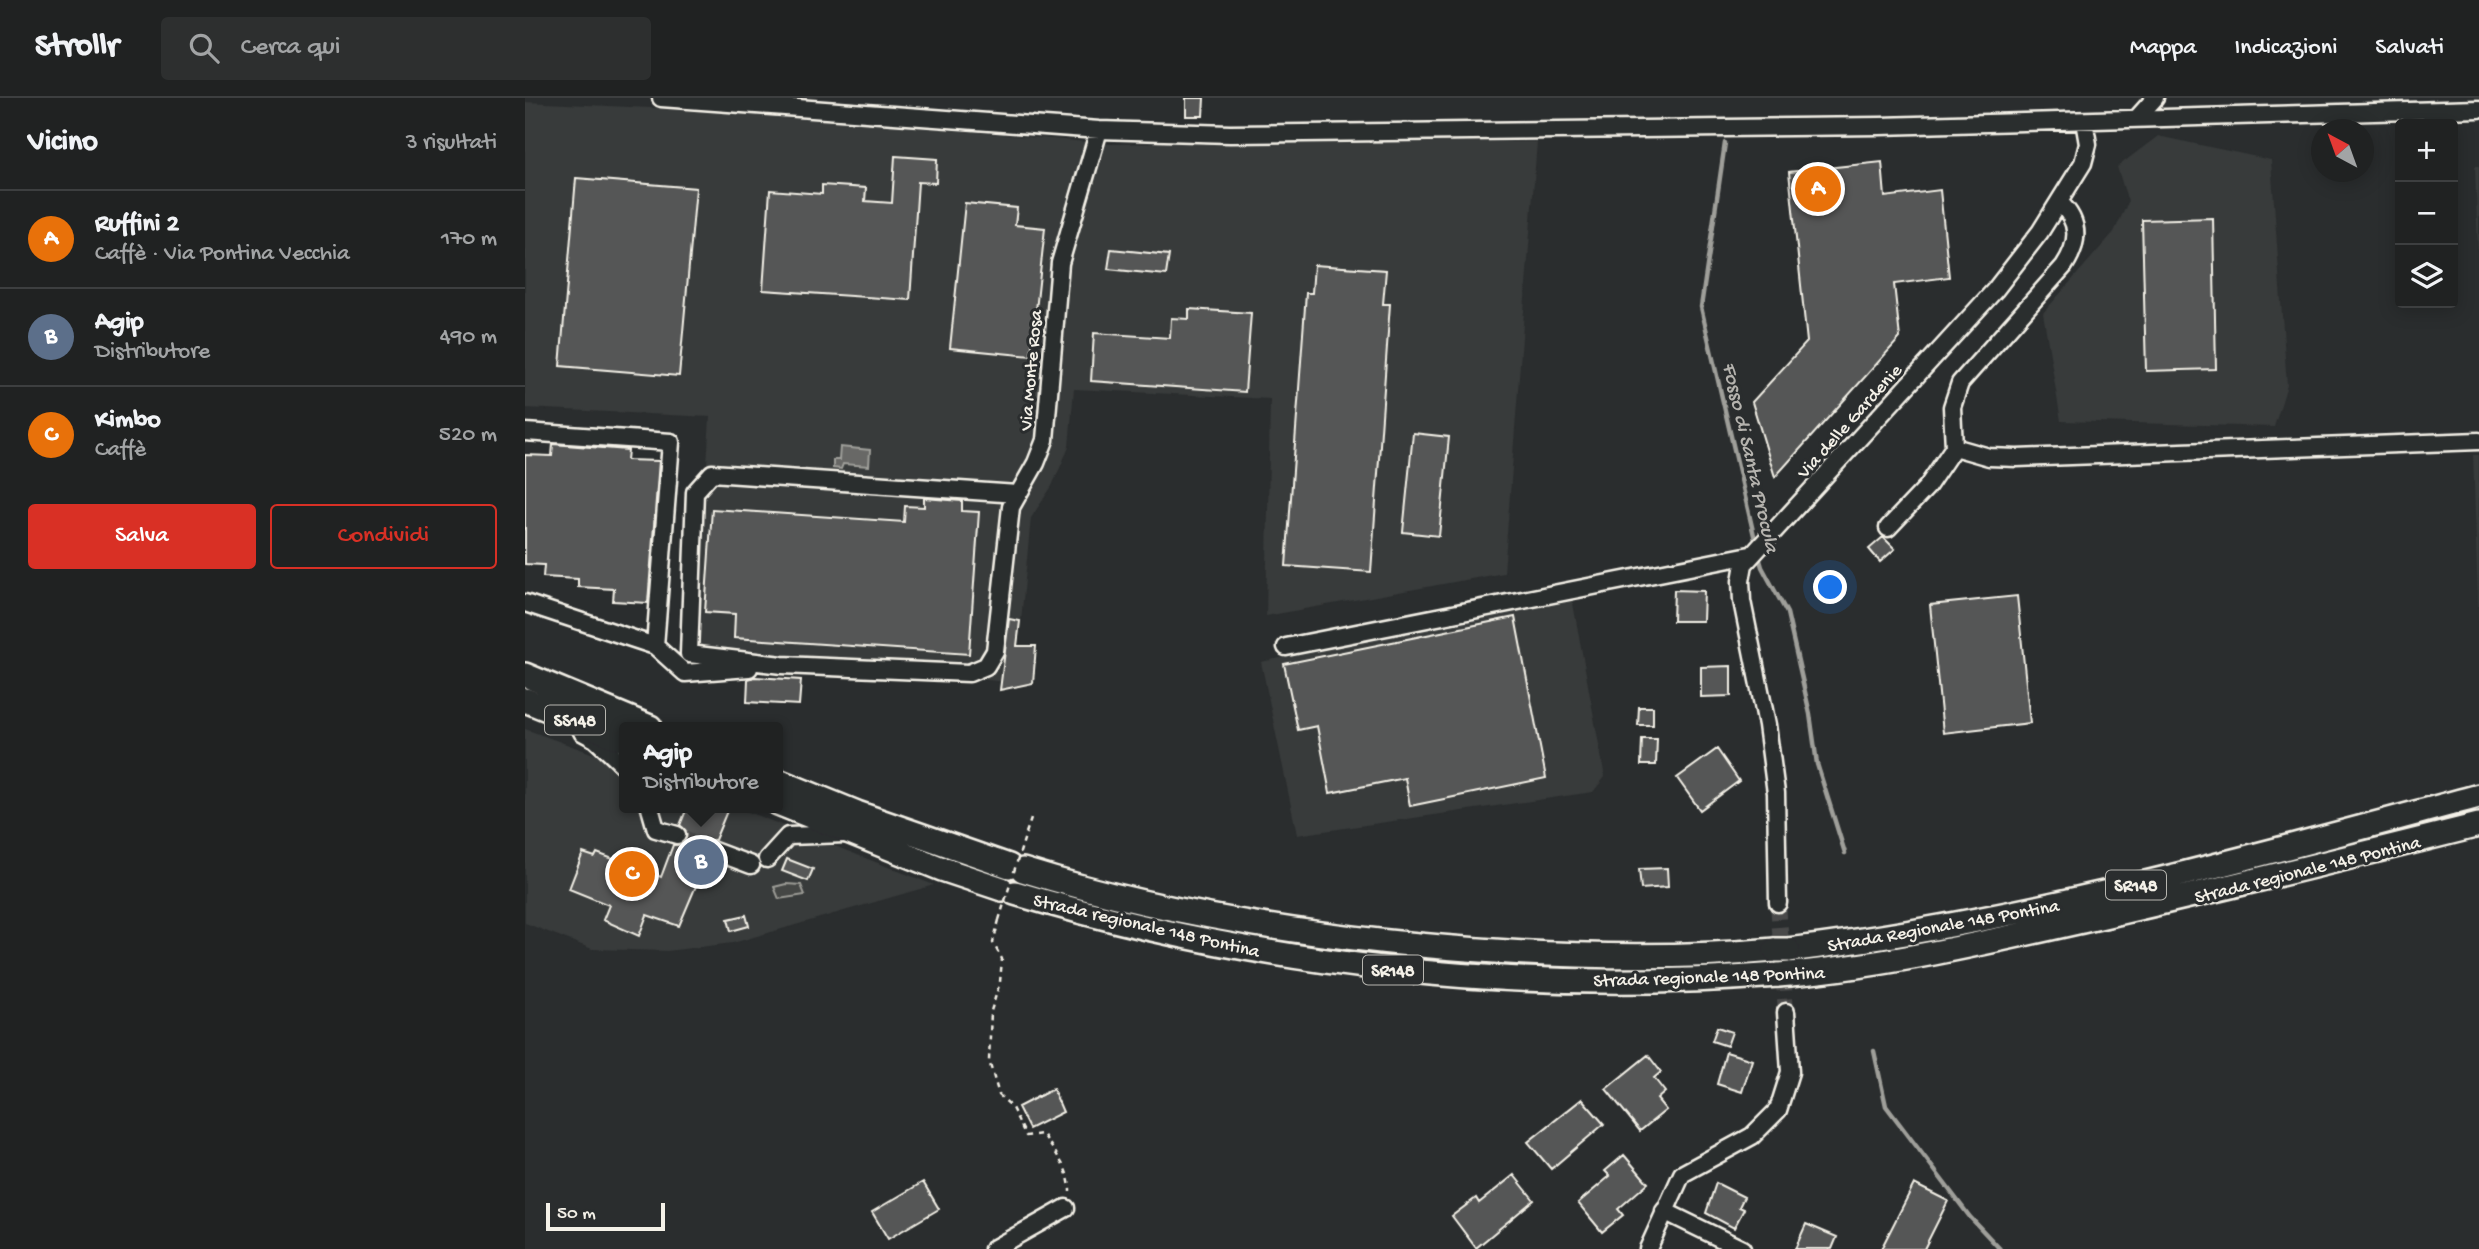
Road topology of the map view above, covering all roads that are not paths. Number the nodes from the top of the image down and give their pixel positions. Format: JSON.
{"nodes":[{"id":1,"x":661,"y":98,"type":"edge"},
{"id":2,"x":2155,"y":98,"type":"edge"},
{"id":3,"x":2479,"y":109,"type":"edge"},
{"id":4,"x":2138,"y":117,"type":"junction"},
{"id":5,"x":2084,"y":121,"type":"junction"},
{"id":6,"x":1099,"y":130,"type":"junction"},
{"id":7,"x":2059,"y":202,"type":"junction"},
{"id":8,"x":525,"y":432,"type":"edge"},
{"id":9,"x":2479,"y":441,"type":"edge"},
{"id":10,"x":1954,"y":447,"type":"junction"},
{"id":11,"x":1017,"y":494,"type":"junction"},
{"id":12,"x":1888,"y":528,"type":"dead end"},
{"id":13,"x":1750,"y":555,"type":"junction"},
{"id":14,"x":525,"y":603,"type":"edge"},
{"id":15,"x":656,"y":646,"type":"junction"},
{"id":16,"x":1286,"y":648,"type":"dead end"},
{"id":17,"x":782,"y":665,"type":"junction"},
{"id":18,"x":525,"y":675,"type":"edge"},
{"id":19,"x":528,"y":701,"type":"edge"},
{"id":20,"x":638,"y":722,"type":"edge"},
{"id":21,"x":619,"y":738,"type":"edge"},
{"id":22,"x":619,"y":761,"type":"edge"},
{"id":23,"x":783,"y":784,"type":"edge"},
{"id":24,"x":2479,"y":796,"type":"edge"},
{"id":25,"x":783,"y":804,"type":"edge"},
{"id":26,"x":651,"y":813,"type":"edge"},
{"id":27,"x":854,"y":823,"type":"junction"},
{"id":28,"x":2479,"y":825,"type":"edge"},
{"id":29,"x":677,"y":835,"type":"tunnel mouth"},
{"id":30,"x":711,"y":850,"type":"tunnel mouth"},
{"id":31,"x":1778,"y":903,"type":"tunnel mouth"},
{"id":32,"x":1786,"y":1012,"type":"tunnel mouth"},
{"id":33,"x":1066,"y":1208,"type":"road end"},
{"id":34,"x":1664,"y":1212,"type":"junction"},
{"id":35,"x":993,"y":1249,"type":"edge"},
{"id":36,"x":1648,"y":1249,"type":"edge"},
{"id":37,"x":1742,"y":1249,"type":"edge"}],
"edges":[{"from":1,"to":6,"type":"street"},
{"from":2,"to":4,"type":"street"},
{"from":3,"to":4,"type":"street"},
{"from":4,"to":5,"type":"street"},
{"from":5,"to":6,"type":"street"},
{"from":5,"to":7,"type":"street","name":"Via delle Gardenie"},
{"from":6,"to":11,"type":"street","name":"Via Monte Rosa"},
{"from":7,"to":10,"type":"street"},
{"from":7,"to":13,"type":"street","name":"Via delle Gardenie"},
{"from":8,"to":15,"type":"street"},
{"from":9,"to":10,"type":"street"},
{"from":10,"to":12,"type":"street"},
{"from":11,"to":17,"type":"street","name":"Via Monte Rosa"},
{"from":11,"to":17,"type":"street"},
{"from":13,"to":16,"type":"street"},
{"from":13,"to":31,"type":"street"},
{"from":14,"to":15,"type":"street"},
{"from":15,"to":17,"type":"street"},
{"from":18,"to":20,"type":"highway","number":"SS148"},
{"from":19,"to":21,"type":"highway","number":"SS148"},
{"from":19,"to":22,"type":"street"},
{"from":23,"to":27,"type":"highway"},
{"from":24,"to":27,"type":"highway","name":"Strada Regionale 148 Pontina","number":"SR148"},
{"from":25,"to":27,"type":"highway"},
{"from":26,"to":29,"type":"street"},
{"from":27,"to":28,"type":"highway","name":"Strada regionale 148 Pontina","number":"SR148"},
{"from":27,"to":30,"type":"street"},
{"from":32,"to":34,"type":"street"},
{"from":33,"to":35,"type":"street"},
{"from":34,"to":36,"type":"street"},
{"from":34,"to":37,"type":"street"}]}
